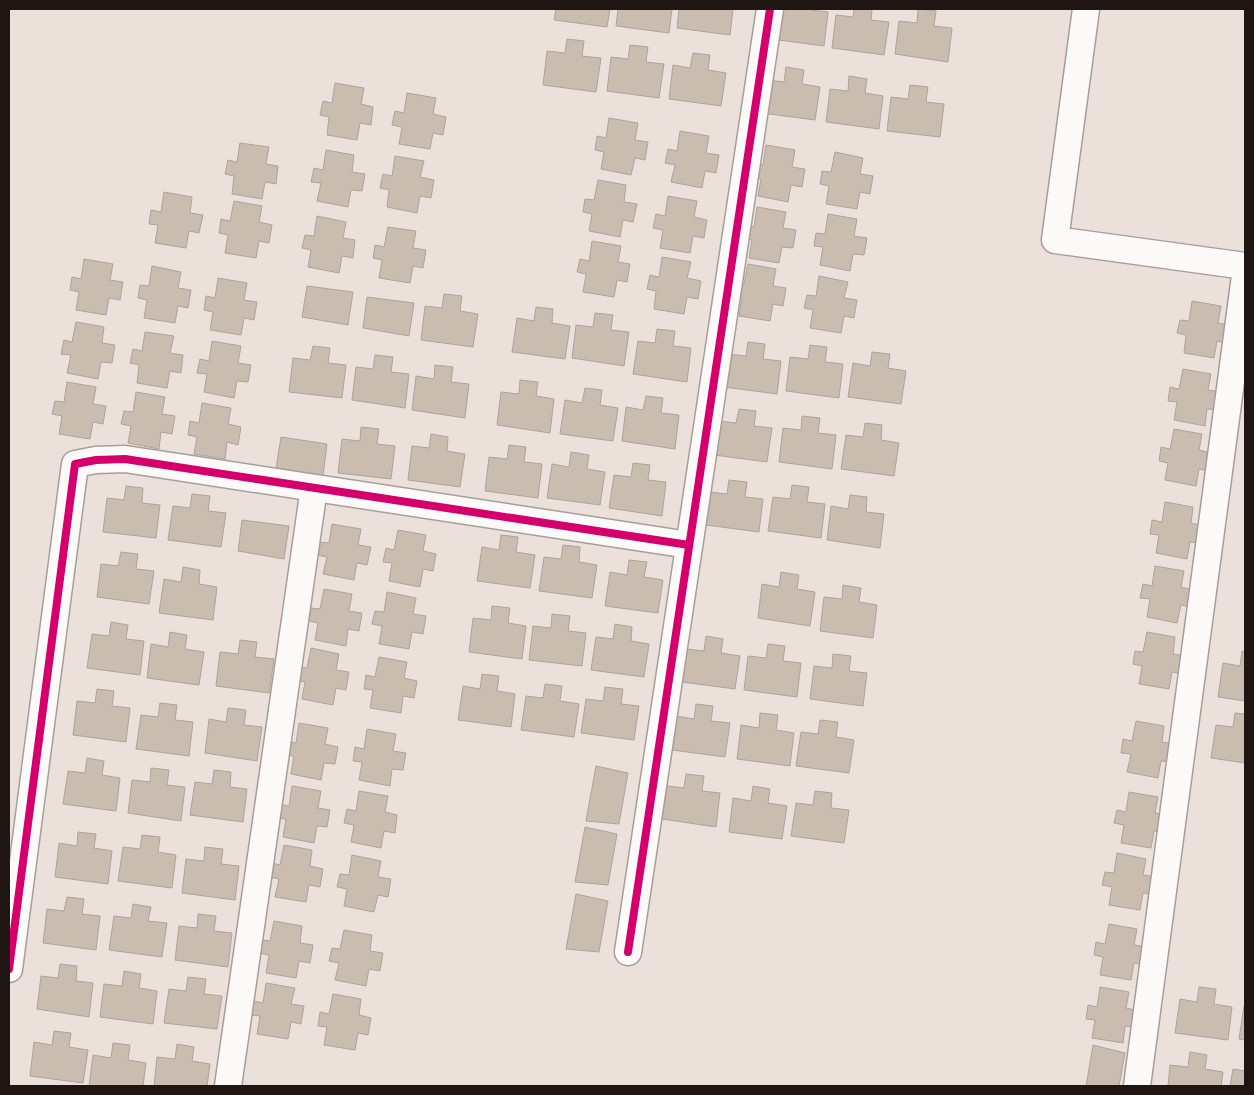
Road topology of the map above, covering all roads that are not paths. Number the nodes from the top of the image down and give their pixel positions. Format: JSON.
{"nodes":[{"id":1,"x":770,"y":9,"type":"edge"},
{"id":2,"x":1086,"y":9,"type":"edge"},
{"id":3,"x":1245,"y":266,"type":"edge"},
{"id":4,"x":1245,"y":276,"type":"edge"},
{"id":5,"x":314,"y":488,"type":"junction"},
{"id":6,"x":689,"y":545,"type":"junction"},
{"id":7,"x":628,"y":952,"type":"dead end"},
{"id":8,"x":9,"y":969,"type":"edge"},
{"id":9,"x":228,"y":1086,"type":"edge"},
{"id":10,"x":1137,"y":1086,"type":"edge"}],
"edges":[{"from":1,"to":6,"type":"street"},
{"from":2,"to":3,"type":"street"},
{"from":4,"to":10,"type":"street"},
{"from":5,"to":6,"type":"street"},
{"from":5,"to":8,"type":"street"},
{"from":5,"to":9,"type":"street"},
{"from":6,"to":7,"type":"street"}]}
